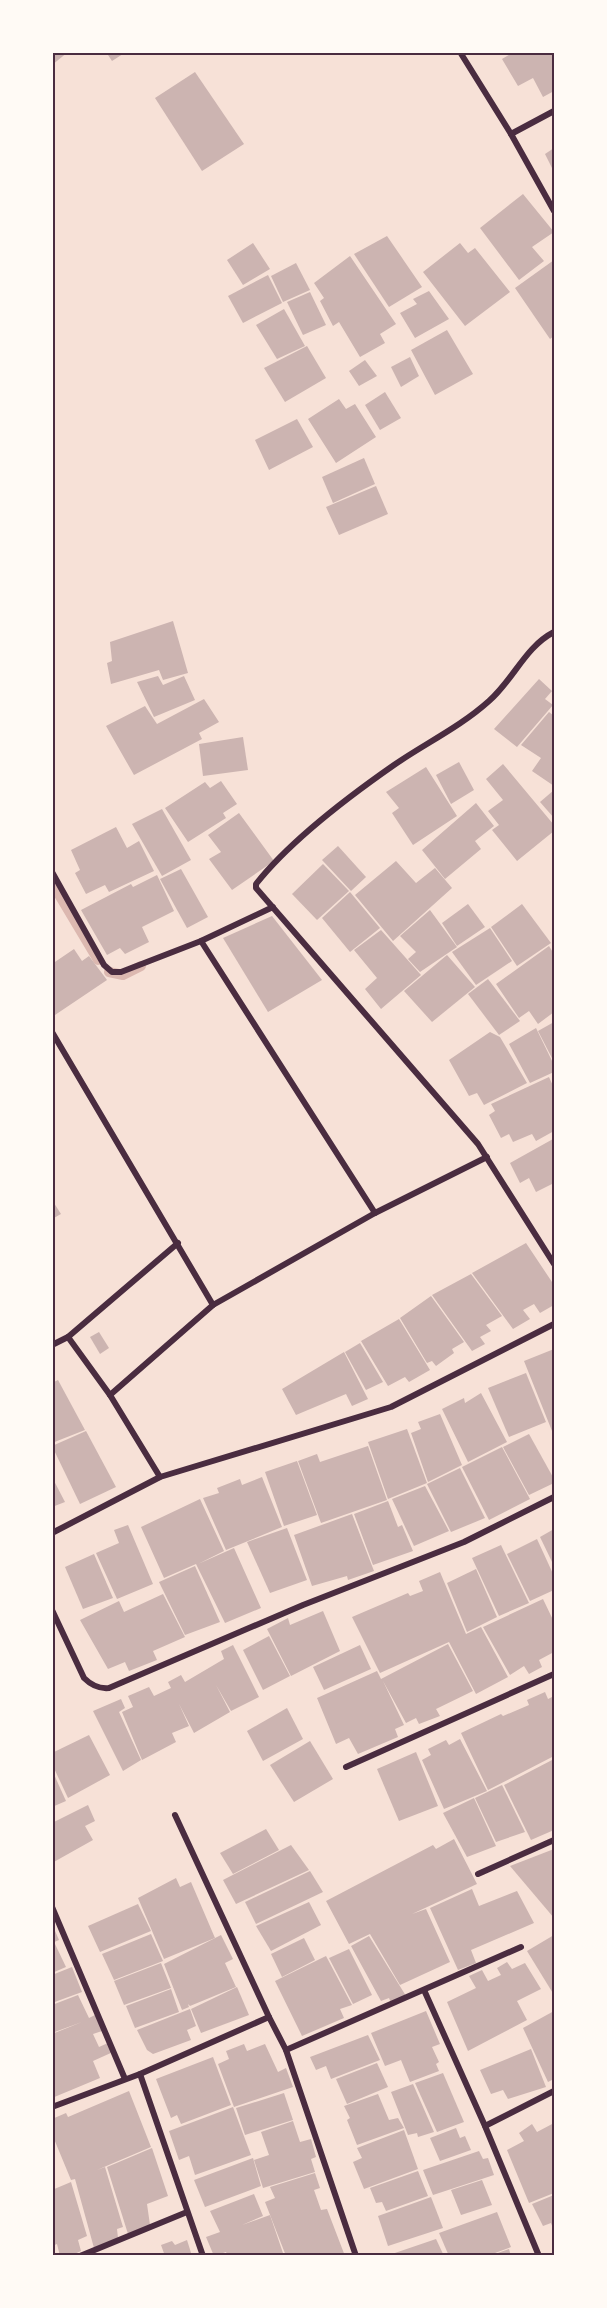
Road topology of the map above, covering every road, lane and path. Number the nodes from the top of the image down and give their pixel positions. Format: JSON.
{"nodes":[{"id":1,"x":460,"y":52,"type":"edge"},
{"id":2,"x":555,"y":111,"type":"edge"},
{"id":3,"x":511,"y":134,"type":"junction"},
{"id":4,"x":555,"y":211,"type":"edge"},
{"id":5,"x":555,"y":632,"type":"edge"},
{"id":6,"x":52,"y":872,"type":"edge"},
{"id":7,"x":273,"y":907,"type":"junction"},
{"id":8,"x":201,"y":941,"type":"junction"},
{"id":9,"x":52,"y":1032,"type":"edge"},
{"id":10,"x":487,"y":1156,"type":"junction"},
{"id":11,"x":375,"y":1214,"type":"junction"},
{"id":12,"x":178,"y":1244,"type":"junction"},
{"id":13,"x":555,"y":1264,"type":"edge"},
{"id":14,"x":213,"y":1305,"type":"junction"},
{"id":15,"x":555,"y":1324,"type":"edge"},
{"id":16,"x":68,"y":1337,"type":"junction"},
{"id":17,"x":52,"y":1345,"type":"edge"},
{"id":18,"x":110,"y":1395,"type":"junction"},
{"id":19,"x":160,"y":1477,"type":"junction"},
{"id":20,"x":555,"y":1497,"type":"edge"},
{"id":21,"x":52,"y":1533,"type":"edge"},
{"id":22,"x":52,"y":1610,"type":"edge"},
{"id":23,"x":555,"y":1674,"type":"edge"},
{"id":24,"x":346,"y":1767,"type":"dead end"},
{"id":25,"x":175,"y":1815,"type":"dead end"},
{"id":26,"x":555,"y":1840,"type":"edge"},
{"id":27,"x":478,"y":1874,"type":"dead end"},
{"id":28,"x":52,"y":1907,"type":"edge"},
{"id":29,"x":521,"y":1947,"type":"dead end"},
{"id":30,"x":424,"y":1990,"type":"junction"},
{"id":31,"x":269,"y":2018,"type":"junction"},
{"id":32,"x":286,"y":2050,"type":"junction"},
{"id":33,"x":140,"y":2074,"type":"junction"},
{"id":34,"x":125,"y":2079,"type":"junction"},
{"id":35,"x":555,"y":2091,"type":"edge"},
{"id":36,"x":52,"y":2107,"type":"edge"},
{"id":37,"x":485,"y":2126,"type":"junction"},
{"id":38,"x":187,"y":2212,"type":"junction"},
{"id":39,"x":80,"y":2256,"type":"edge"},
{"id":40,"x":203,"y":2256,"type":"edge"},
{"id":41,"x":356,"y":2256,"type":"edge"},
{"id":42,"x":539,"y":2256,"type":"edge"}],
"edges":[{"from":1,"to":3,"type":"street"},
{"from":2,"to":3,"type":"street"},
{"from":3,"to":4,"type":"street"},
{"from":5,"to":7,"type":"street"},
{"from":6,"to":8,"type":"street"},
{"from":7,"to":8,"type":"street"},
{"from":7,"to":10,"type":"street"},
{"from":8,"to":11,"type":"street"},
{"from":9,"to":12,"type":"street"},
{"from":10,"to":11,"type":"street"},
{"from":10,"to":13,"type":"street"},
{"from":11,"to":14,"type":"street"},
{"from":12,"to":14,"type":"street"},
{"from":12,"to":16,"type":"street"},
{"from":14,"to":18,"type":"street"},
{"from":15,"to":19,"type":"street"},
{"from":16,"to":17,"type":"street"},
{"from":16,"to":18,"type":"street"},
{"from":18,"to":19,"type":"street"},
{"from":19,"to":21,"type":"street"},
{"from":20,"to":22,"type":"street"},
{"from":23,"to":24,"type":"street"},
{"from":25,"to":31,"type":"street"},
{"from":26,"to":27,"type":"street"},
{"from":28,"to":34,"type":"street"},
{"from":29,"to":30,"type":"street"},
{"from":30,"to":32,"type":"street"},
{"from":30,"to":37,"type":"street"},
{"from":31,"to":32,"type":"street"},
{"from":31,"to":33,"type":"street"},
{"from":32,"to":41,"type":"street"},
{"from":33,"to":34,"type":"street"},
{"from":33,"to":38,"type":"street"},
{"from":34,"to":36,"type":"street"},
{"from":35,"to":37,"type":"street"},
{"from":37,"to":42,"type":"street"},
{"from":38,"to":39,"type":"street"},
{"from":38,"to":40,"type":"street"}]}
